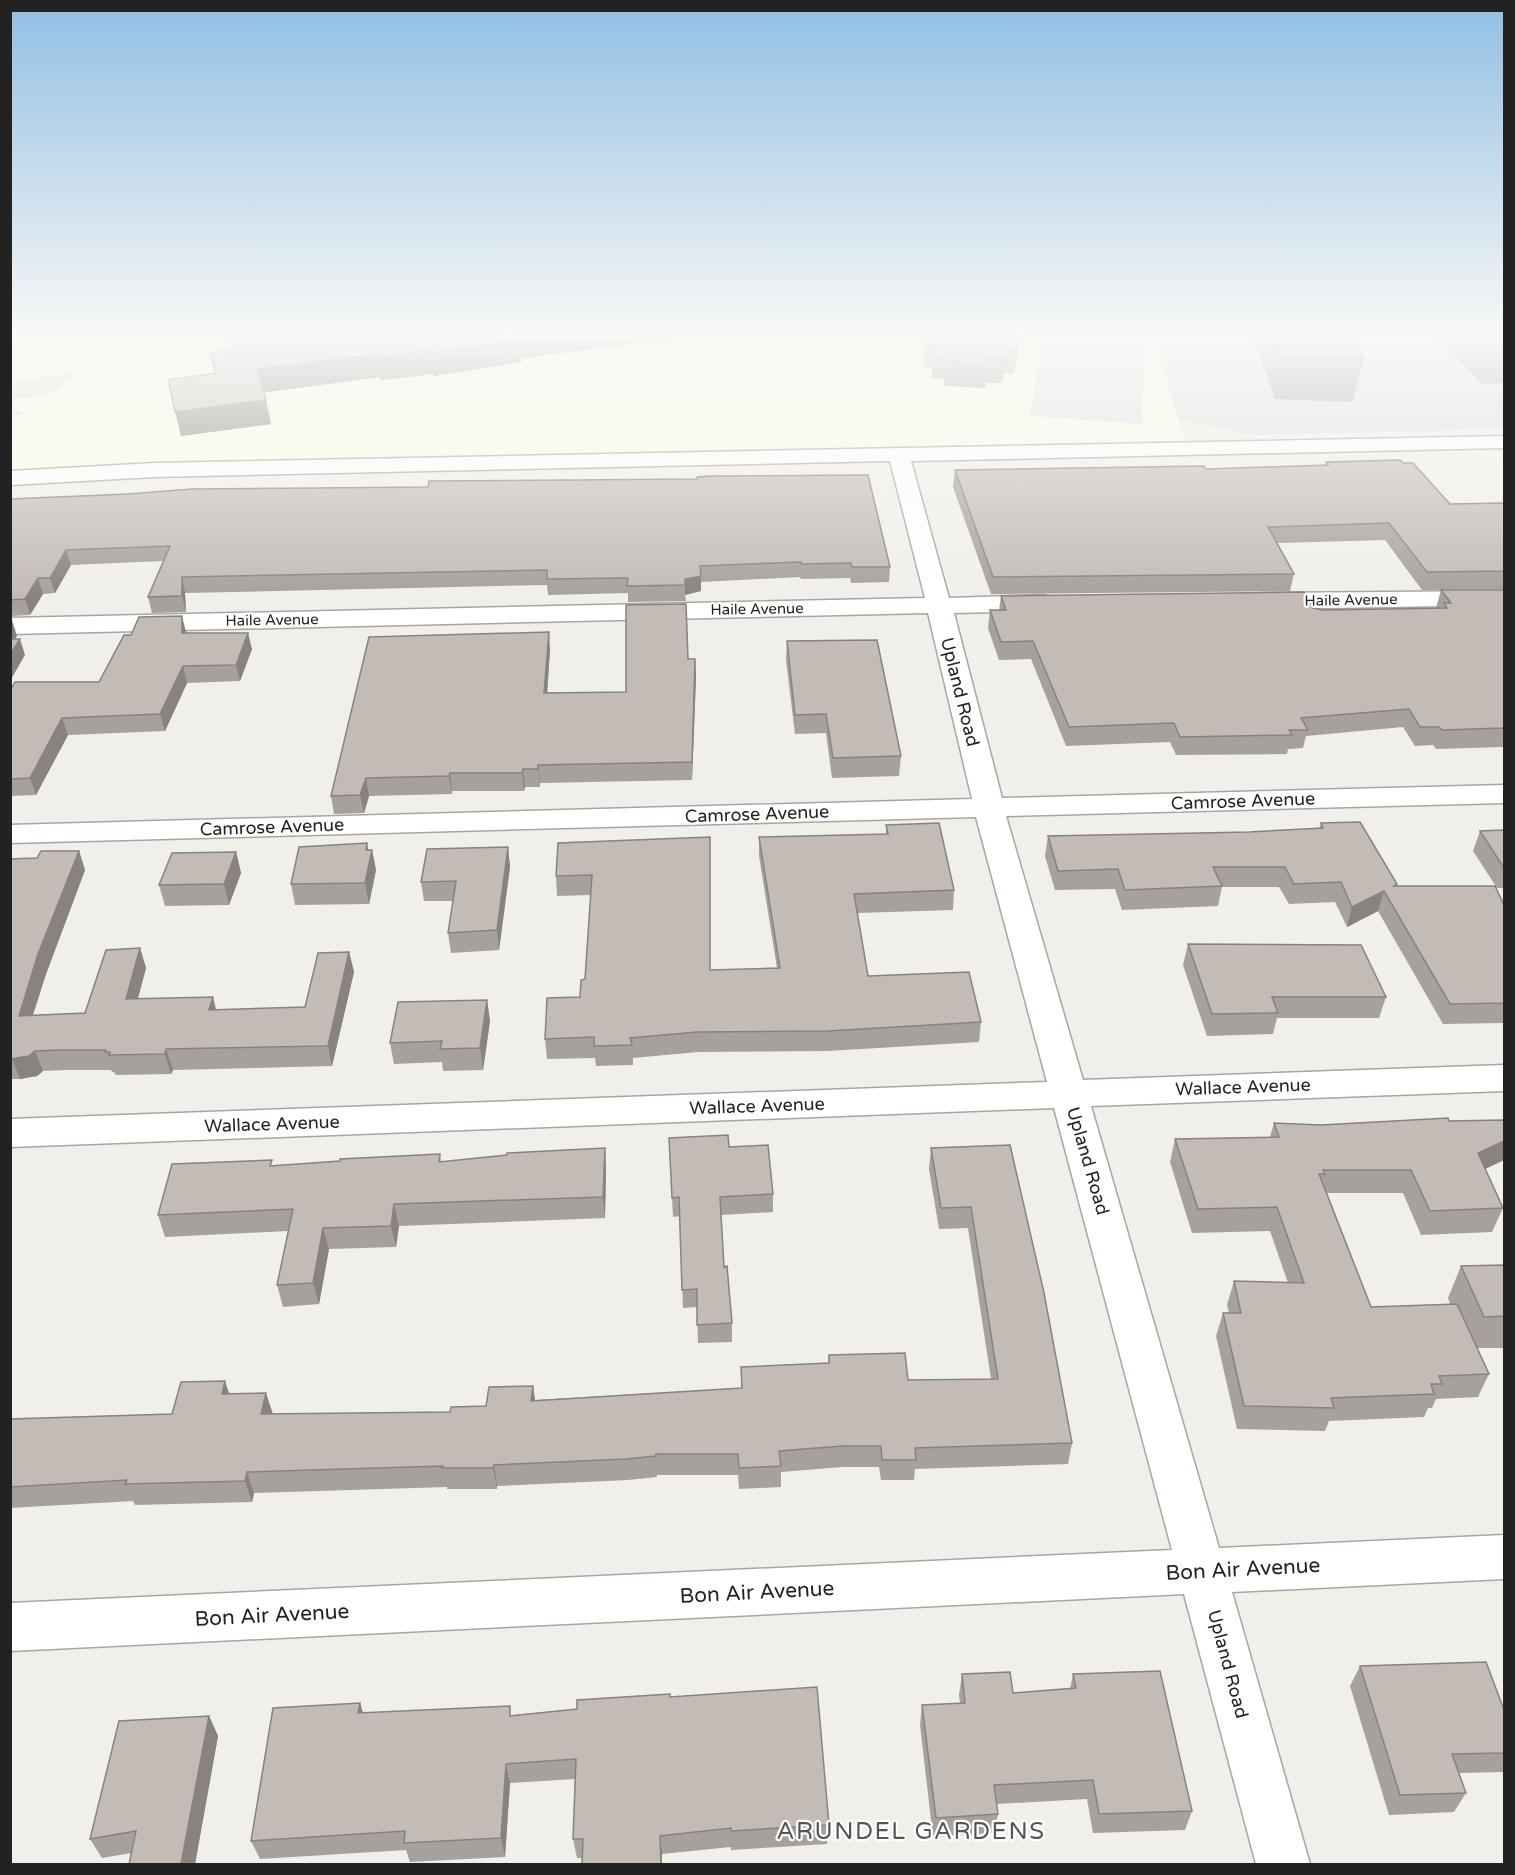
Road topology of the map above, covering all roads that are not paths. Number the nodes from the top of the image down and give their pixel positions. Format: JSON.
{"nodes":[{"id":1,"x":1504,"y":442,"type":"edge"},
{"id":2,"x":899,"y":455,"type":"junction"},
{"id":3,"x":10,"y":478,"type":"edge"},
{"id":4,"x":1504,"y":598,"type":"edge"},
{"id":5,"x":1245,"y":601,"type":"edge"},
{"id":6,"x":1069,"y":603,"type":"edge"},
{"id":7,"x":939,"y":604,"type":"junction"},
{"id":8,"x":10,"y":626,"type":"edge"},
{"id":9,"x":1504,"y":794,"type":"edge"},
{"id":10,"x":988,"y":808,"type":"junction"},
{"id":11,"x":10,"y":834,"type":"edge"},
{"id":12,"x":1504,"y":1078,"type":"edge"},
{"id":13,"x":1069,"y":1094,"type":"junction"},
{"id":14,"x":10,"y":1133,"type":"edge"},
{"id":15,"x":1504,"y":1557,"type":"edge"},
{"id":16,"x":1203,"y":1571,"type":"junction"},
{"id":17,"x":10,"y":1627,"type":"edge"},
{"id":18,"x":1283,"y":1864,"type":"edge"}],
"edges":[{"from":1,"to":2,"type":"street"},
{"from":2,"to":3,"type":"street"},
{"from":2,"to":7,"type":"street","name":"Upland Road"},
{"from":4,"to":5,"type":"street","name":"Haile Avenue"},
{"from":6,"to":7,"type":"street","name":"Haile Avenue"},
{"from":7,"to":8,"type":"street","name":"Haile Avenue"},
{"from":7,"to":10,"type":"street","name":"Upland Road"},
{"from":9,"to":10,"type":"street","name":"Camrose Avenue"},
{"from":10,"to":11,"type":"street","name":"Camrose Avenue"},
{"from":10,"to":13,"type":"street","name":"Upland Road"},
{"from":12,"to":13,"type":"street","name":"Wallace Avenue"},
{"from":13,"to":14,"type":"street","name":"Wallace Avenue"},
{"from":13,"to":16,"type":"street","name":"Upland Road"},
{"from":15,"to":16,"type":"street","name":"Bon Air Avenue"},
{"from":16,"to":17,"type":"street","name":"Bon Air Avenue"},
{"from":16,"to":18,"type":"street","name":"Upland Road"}]}
